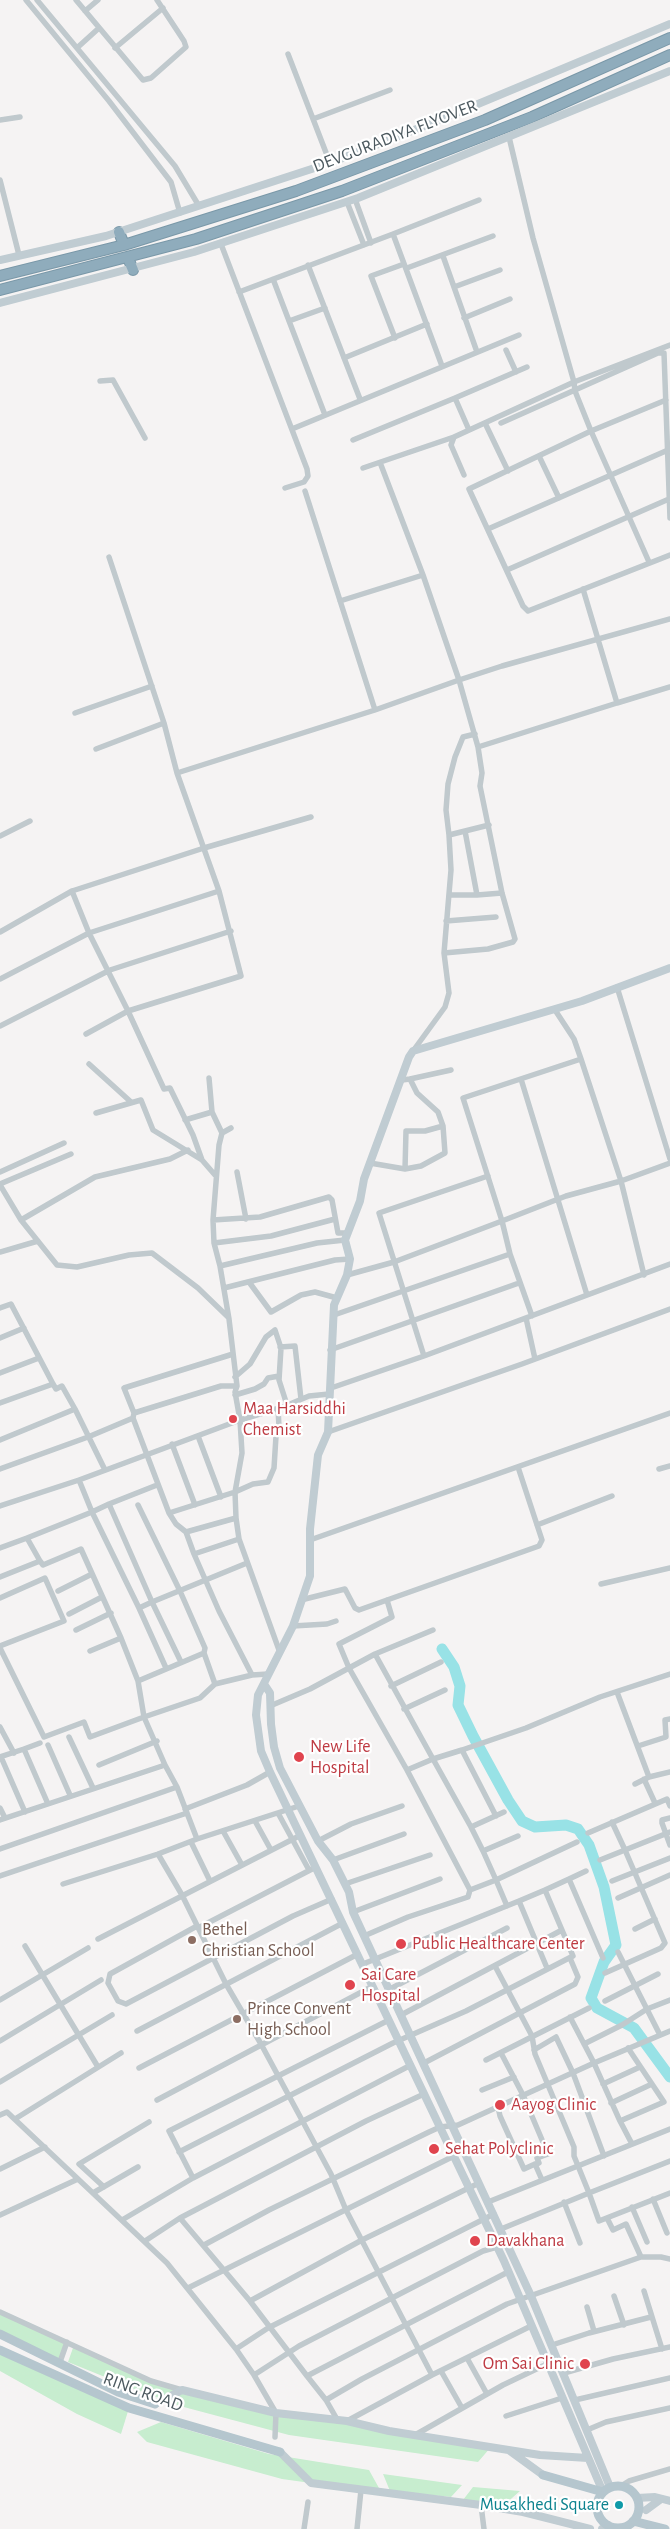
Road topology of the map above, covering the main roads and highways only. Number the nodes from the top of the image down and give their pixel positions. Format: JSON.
{"nodes":[{"id":1,"x":670,"y":38,"type":"edge"},
{"id":2,"x":670,"y":55,"type":"edge"},
{"id":3,"x":119,"y":232,"type":"road end"},
{"id":4,"x":124,"y":245,"type":"junction"},
{"id":5,"x":128,"y":258,"type":"junction"},
{"id":6,"x":133,"y":270,"type":"road end"},
{"id":7,"x":0,"y":276,"type":"edge"},
{"id":8,"x":0,"y":290,"type":"edge"},
{"id":9,"x":0,"y":2334,"type":"edge"},
{"id":10,"x":0,"y":2350,"type":"edge"},
{"id":11,"x":155,"y":2404,"type":"road end"},
{"id":12,"x":280,"y":2452,"type":"road end"},
{"id":13,"x":543,"y":2475,"type":"road end"},
{"id":14,"x":607,"y":2490,"type":"junction"},
{"id":15,"x":635,"y":2525,"type":"edge"},
{"id":16,"x":606,"y":2528,"type":"edge"},
{"id":17,"x":622,"y":2528,"type":"edge"},
{"id":18,"x":662,"y":2528,"type":"edge"}],
"edges":[{"from":1,"to":4,"type":"highway","name":"DEVGURADIYA FLYOVER"},
{"from":2,"to":5,"type":"highway","name":"DEVGURADIYA FLYOVER"},
{"from":3,"to":4,"type":"highway"},
{"from":4,"to":7,"type":"highway","name":"DEVGURADIYA FLYOVER"},
{"from":5,"to":6,"type":"highway"},
{"from":5,"to":8,"type":"highway","name":"DEVGURADIYA FLYOVER"},
{"from":9,"to":11,"type":"main road","name":"RING ROAD"},
{"from":10,"to":12,"type":"main road","name":"RING ROAD"},
{"from":13,"to":14,"type":"main road"},
{"from":14,"to":15,"type":"main road"},
{"from":14,"to":16,"type":"main road"},
{"from":15,"to":17,"type":"main road"},
{"from":15,"to":18,"type":"main road"},
{"from":16,"to":17,"type":"main road"}]}
